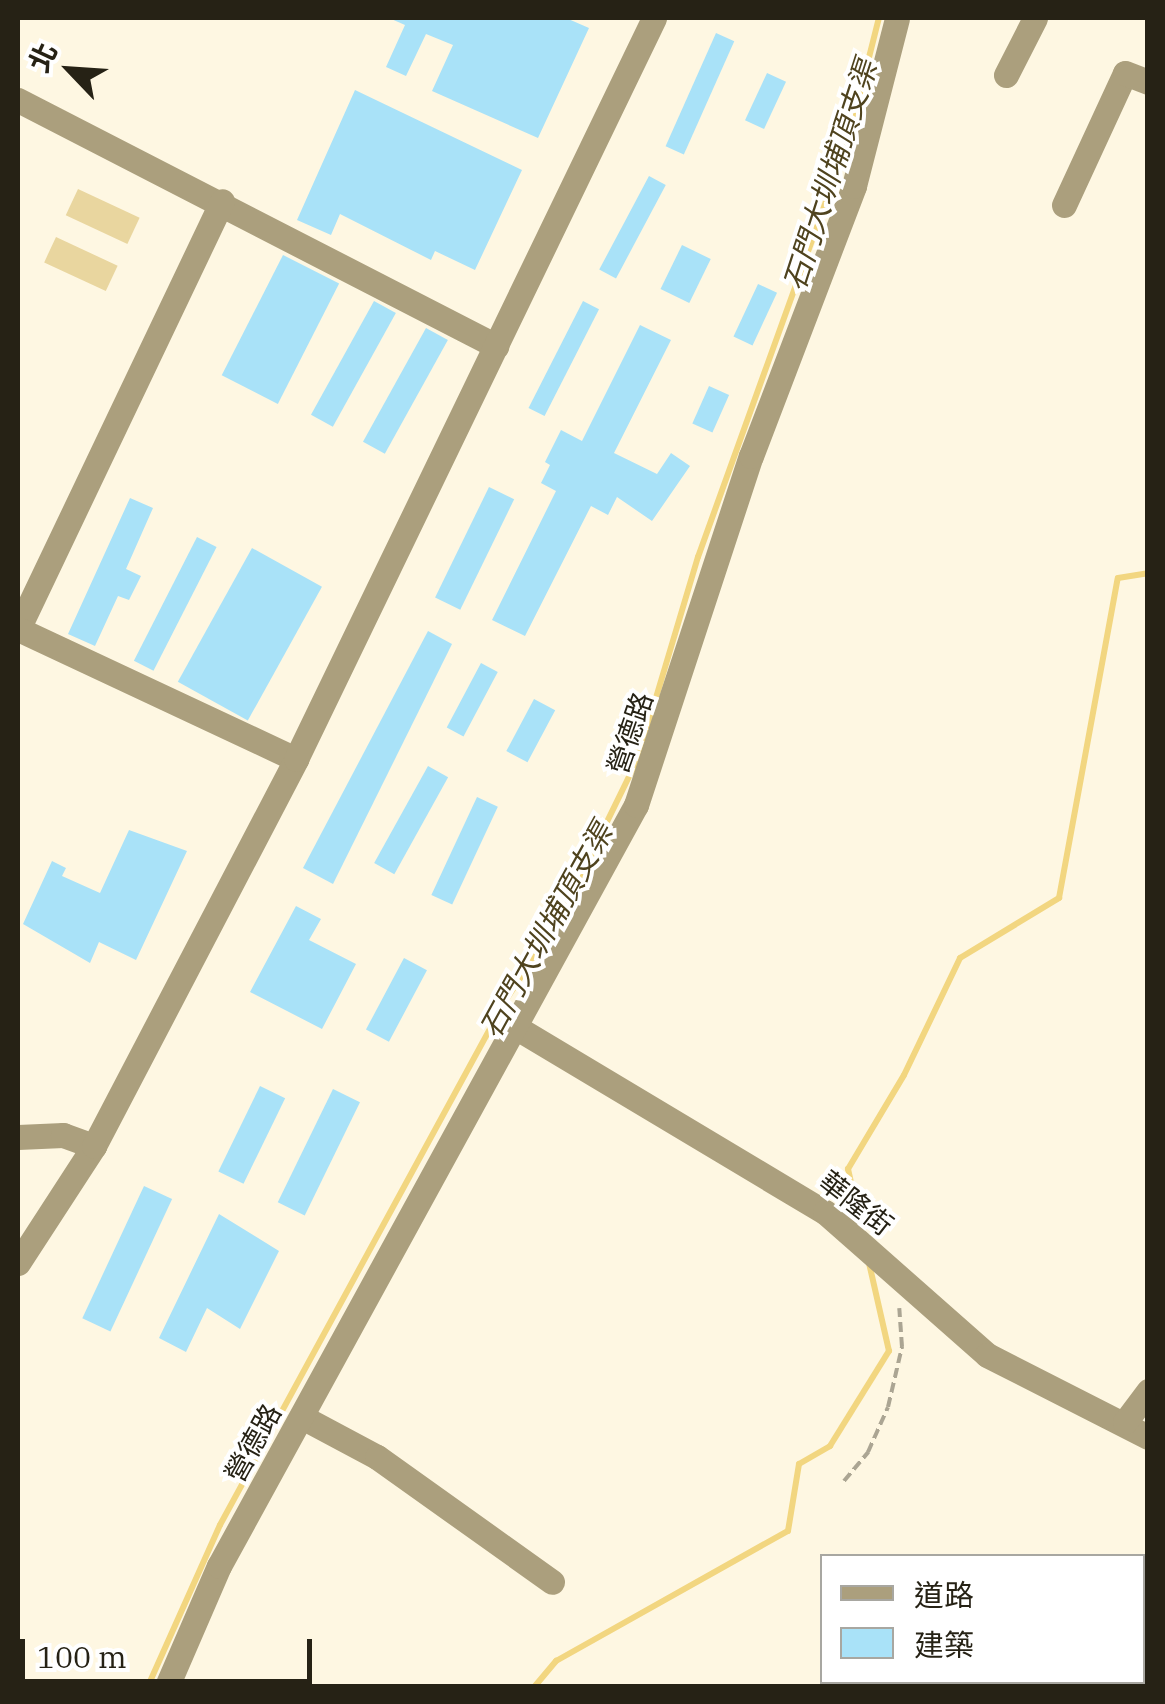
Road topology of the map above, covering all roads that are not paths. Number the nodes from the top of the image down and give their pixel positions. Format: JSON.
{"nodes":[{"id":1,"x":654,"y":18,"type":"edge"},
{"id":2,"x":898,"y":18,"type":"edge"},
{"id":3,"x":1035,"y":18,"type":"edge"},
{"id":4,"x":1006,"y":76,"type":"dead end"},
{"id":5,"x":1148,"y":82,"type":"edge"},
{"id":6,"x":18,"y":100,"type":"edge"},
{"id":7,"x":222,"y":201,"type":"junction"},
{"id":8,"x":1064,"y":205,"type":"dead end"},
{"id":9,"x":496,"y":346,"type":"junction"},
{"id":10,"x":18,"y":629,"type":"edge"},
{"id":11,"x":296,"y":759,"type":"junction"},
{"id":12,"x":517,"y":1028,"type":"junction"},
{"id":13,"x":18,"y":1137,"type":"edge"},
{"id":14,"x":94,"y":1146,"type":"junction"},
{"id":15,"x":18,"y":1263,"type":"edge"},
{"id":16,"x":1148,"y":1391,"type":"edge"},
{"id":17,"x":302,"y":1417,"type":"junction"},
{"id":18,"x":1125,"y":1422,"type":"junction"},
{"id":19,"x":1148,"y":1437,"type":"edge"},
{"id":20,"x":552,"y":1582,"type":"dead end"},
{"id":21,"x":167,"y":1686,"type":"edge"}],
"edges":[{"from":1,"to":9,"type":"street"},
{"from":2,"to":12,"type":"street","name":"營德路"},
{"from":3,"to":4,"type":"street"},
{"from":5,"to":8,"type":"street"},
{"from":6,"to":7,"type":"street"},
{"from":7,"to":9,"type":"street"},
{"from":7,"to":10,"type":"street"},
{"from":9,"to":11,"type":"street"},
{"from":10,"to":11,"type":"street"},
{"from":11,"to":14,"type":"street"},
{"from":12,"to":17,"type":"street","name":"營德路"},
{"from":12,"to":18,"type":"street","name":"華隆街"},
{"from":13,"to":14,"type":"street"},
{"from":14,"to":15,"type":"street"},
{"from":16,"to":18,"type":"street"},
{"from":17,"to":20,"type":"street"},
{"from":17,"to":21,"type":"street","name":"營德路"},
{"from":18,"to":19,"type":"street","name":"華隆街"}]}
